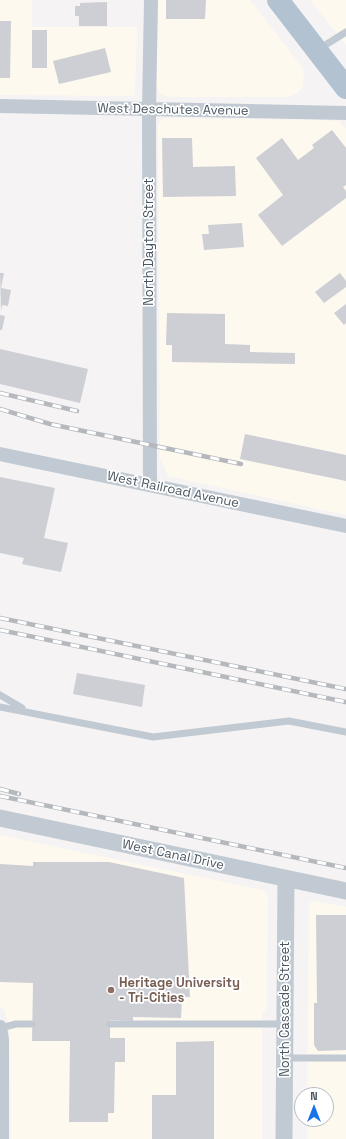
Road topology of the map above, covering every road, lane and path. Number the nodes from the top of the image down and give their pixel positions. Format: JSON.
{"nodes":[{"id":1,"x":151,"y":0,"type":"edge"},
{"id":2,"x":278,"y":0,"type":"edge"},
{"id":3,"x":346,"y":32,"type":"edge"},
{"id":4,"x":317,"y":51,"type":"junction"},
{"id":5,"x":346,"y":88,"type":"edge"},
{"id":6,"x":0,"y":106,"type":"edge"},
{"id":7,"x":149,"y":109,"type":"junction"},
{"id":8,"x":346,"y":113,"type":"edge"},
{"id":9,"x":0,"y":454,"type":"edge"},
{"id":10,"x":150,"y":485,"type":"junction"},
{"id":11,"x":346,"y":526,"type":"edge"},
{"id":12,"x":0,"y":695,"type":"edge"},
{"id":13,"x":0,"y":707,"type":"edge"},
{"id":14,"x":26,"y":711,"type":"junction"},
{"id":15,"x":346,"y":732,"type":"edge"},
{"id":16,"x":0,"y":818,"type":"edge"},
{"id":17,"x":286,"y":879,"type":"junction"},
{"id":18,"x":346,"y":891,"type":"edge"},
{"id":19,"x":32,"y":1024,"type":"dead end"},
{"id":20,"x":110,"y":1024,"type":"dead end"},
{"id":21,"x":285,"y":1024,"type":"junction"},
{"id":22,"x":0,"y":1027,"type":"edge"},
{"id":23,"x":285,"y":1058,"type":"junction"},
{"id":24,"x":346,"y":1058,"type":"edge"},
{"id":25,"x":2,"y":1139,"type":"edge"},
{"id":26,"x":284,"y":1139,"type":"edge"}],
"edges":[{"from":1,"to":7,"type":"street","name":"North Dayton Street"},
{"from":2,"to":4,"type":"main road"},
{"from":3,"to":4,"type":"lane"},
{"from":4,"to":5,"type":"main road"},
{"from":6,"to":7,"type":"street","name":"West Deschutes Avenue"},
{"from":7,"to":8,"type":"street","name":"West Deschutes Avenue"},
{"from":7,"to":10,"type":"street","name":"North Dayton Street"},
{"from":9,"to":10,"type":"street","name":"West Railroad Avenue"},
{"from":10,"to":11,"type":"street","name":"West Railroad Avenue"},
{"from":12,"to":14,"type":"lane"},
{"from":13,"to":14,"type":"lane"},
{"from":14,"to":15,"type":"lane"},
{"from":16,"to":17,"type":"street","name":"West Canal Drive"},
{"from":17,"to":18,"type":"street","name":"West Canal Drive"},
{"from":17,"to":21,"type":"street","name":"North Cascade Street"},
{"from":19,"to":22,"type":"lane"},
{"from":20,"to":21,"type":"lane"},
{"from":21,"to":23,"type":"street","name":"North Cascade Street"},
{"from":22,"to":25,"type":"street"},
{"from":23,"to":24,"type":"lane"},
{"from":23,"to":26,"type":"street","name":"North Cascade Street"}]}
